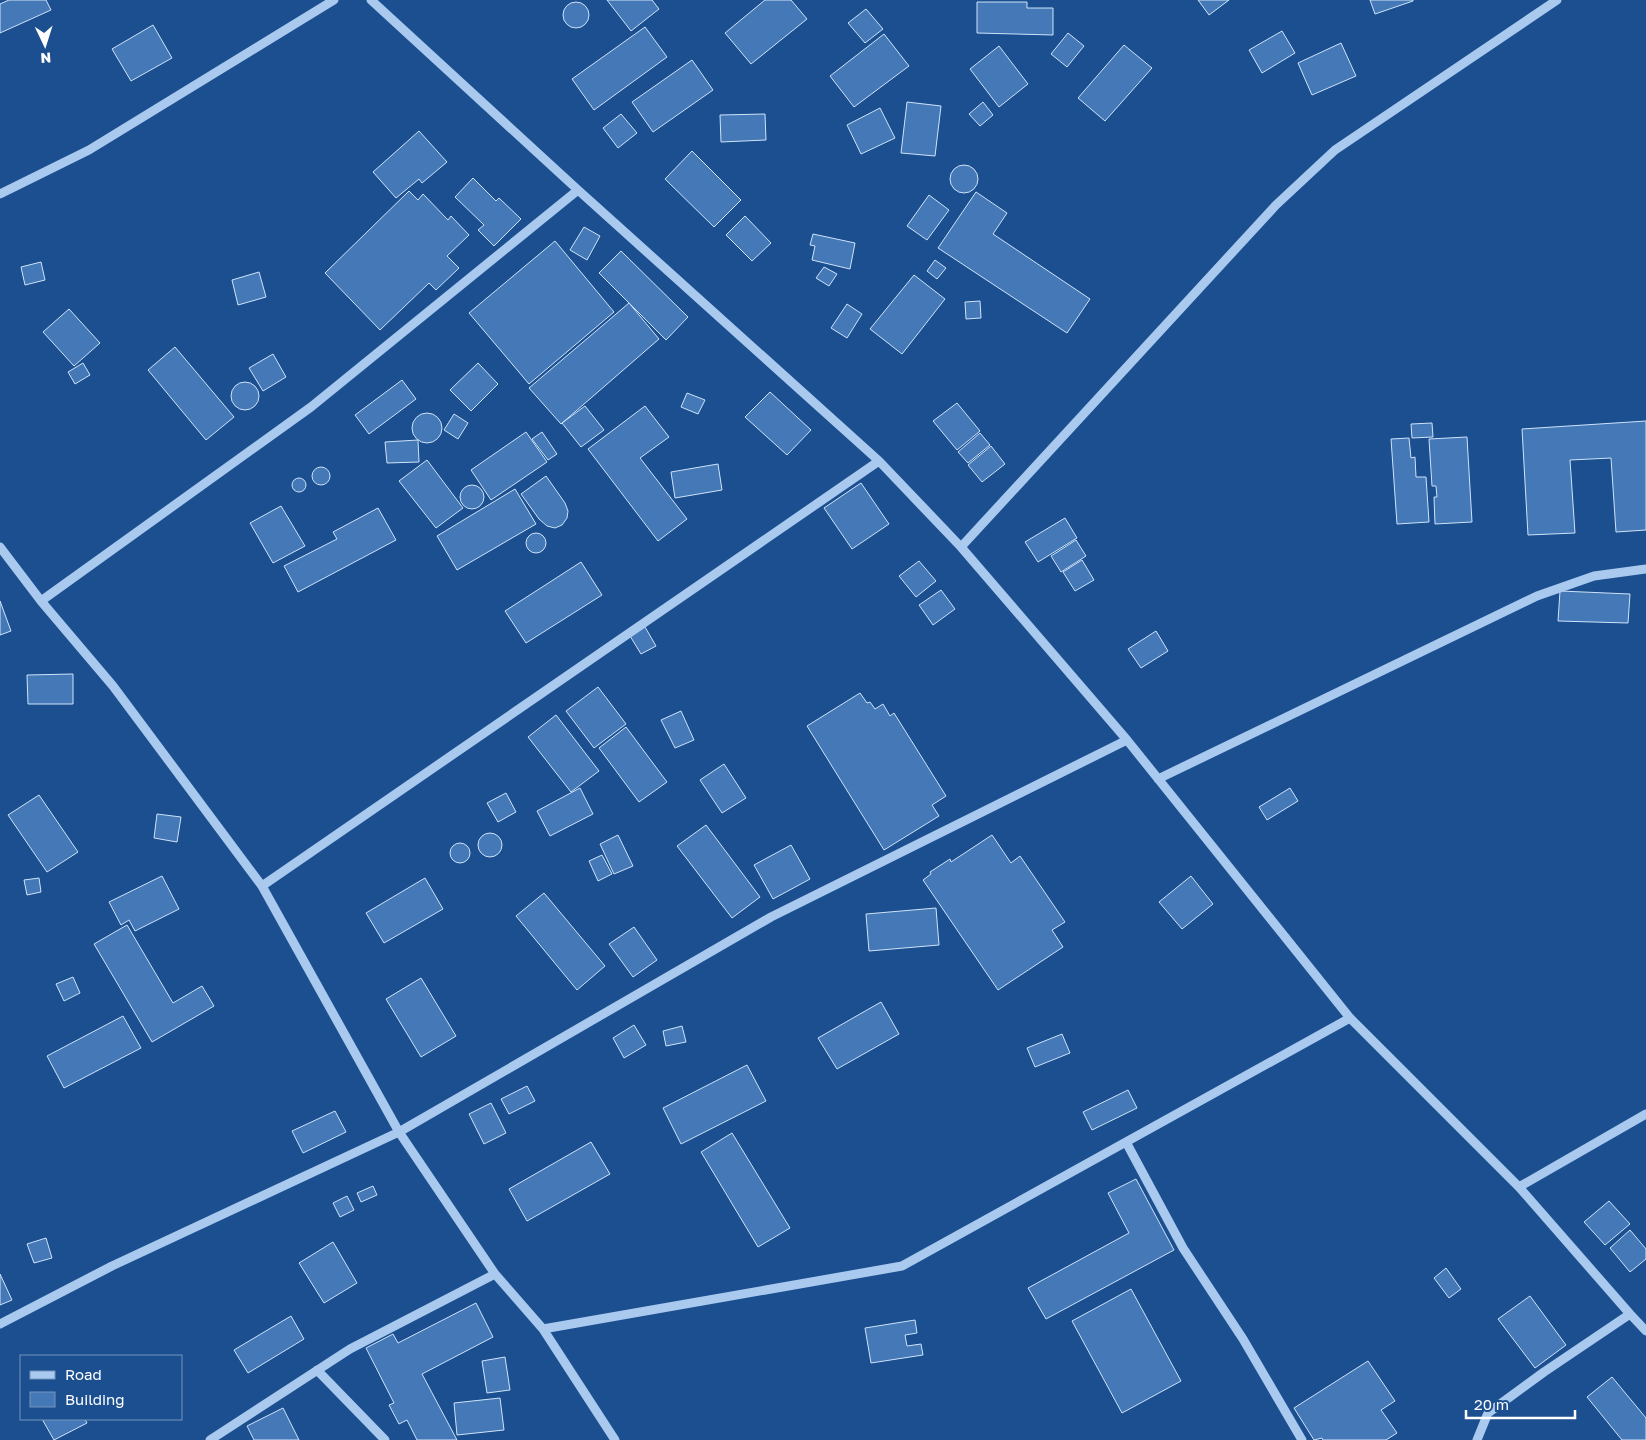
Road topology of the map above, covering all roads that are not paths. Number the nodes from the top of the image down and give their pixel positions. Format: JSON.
{"nodes":[{"id":1,"x":334,"y":0,"type":"edge"},
{"id":2,"x":371,"y":0,"type":"edge"},
{"id":3,"x":1556,"y":0,"type":"edge"},
{"id":4,"x":578,"y":190,"type":"junction"},
{"id":5,"x":0,"y":194,"type":"edge"},
{"id":6,"x":879,"y":462,"type":"junction"},
{"id":7,"x":0,"y":547,"type":"edge"},
{"id":8,"x":962,"y":547,"type":"junction"},
{"id":9,"x":1646,"y":569,"type":"edge"},
{"id":10,"x":42,"y":601,"type":"junction"},
{"id":11,"x":1126,"y":740,"type":"junction"},
{"id":12,"x":1158,"y":779,"type":"junction"},
{"id":13,"x":262,"y":886,"type":"junction"},
{"id":14,"x":1350,"y":1018,"type":"junction"},
{"id":15,"x":1646,"y":1114,"type":"edge"},
{"id":16,"x":399,"y":1132,"type":"junction"},
{"id":17,"x":1126,"y":1142,"type":"junction"},
{"id":18,"x":1519,"y":1187,"type":"junction"},
{"id":19,"x":495,"y":1274,"type":"junction"},
{"id":20,"x":1630,"y":1314,"type":"junction"},
{"id":21,"x":0,"y":1324,"type":"edge"},
{"id":22,"x":544,"y":1329,"type":"junction"},
{"id":23,"x":1646,"y":1331,"type":"edge"},
{"id":24,"x":317,"y":1370,"type":"junction"},
{"id":25,"x":210,"y":1440,"type":"edge"},
{"id":26,"x":385,"y":1440,"type":"edge"},
{"id":27,"x":615,"y":1440,"type":"edge"},
{"id":28,"x":1302,"y":1440,"type":"edge"},
{"id":29,"x":1477,"y":1440,"type":"edge"}],
"edges":[{"from":1,"to":5,"type":"street"},
{"from":2,"to":4,"type":"street"},
{"from":3,"to":8,"type":"street"},
{"from":4,"to":6,"type":"street"},
{"from":4,"to":10,"type":"street"},
{"from":6,"to":8,"type":"street"},
{"from":6,"to":13,"type":"street"},
{"from":7,"to":10,"type":"street"},
{"from":8,"to":11,"type":"street"},
{"from":9,"to":12,"type":"street"},
{"from":10,"to":13,"type":"street"},
{"from":11,"to":12,"type":"street"},
{"from":11,"to":16,"type":"street"},
{"from":12,"to":14,"type":"street"},
{"from":13,"to":16,"type":"street"},
{"from":14,"to":17,"type":"street"},
{"from":14,"to":18,"type":"street"},
{"from":15,"to":18,"type":"street"},
{"from":16,"to":19,"type":"street"},
{"from":16,"to":21,"type":"street"},
{"from":17,"to":22,"type":"street"},
{"from":17,"to":28,"type":"street"},
{"from":18,"to":20,"type":"street"},
{"from":19,"to":22,"type":"street"},
{"from":19,"to":24,"type":"street"},
{"from":20,"to":23,"type":"street"},
{"from":20,"to":29,"type":"street"},
{"from":22,"to":27,"type":"street"},
{"from":24,"to":25,"type":"street"},
{"from":24,"to":26,"type":"street"}]}
